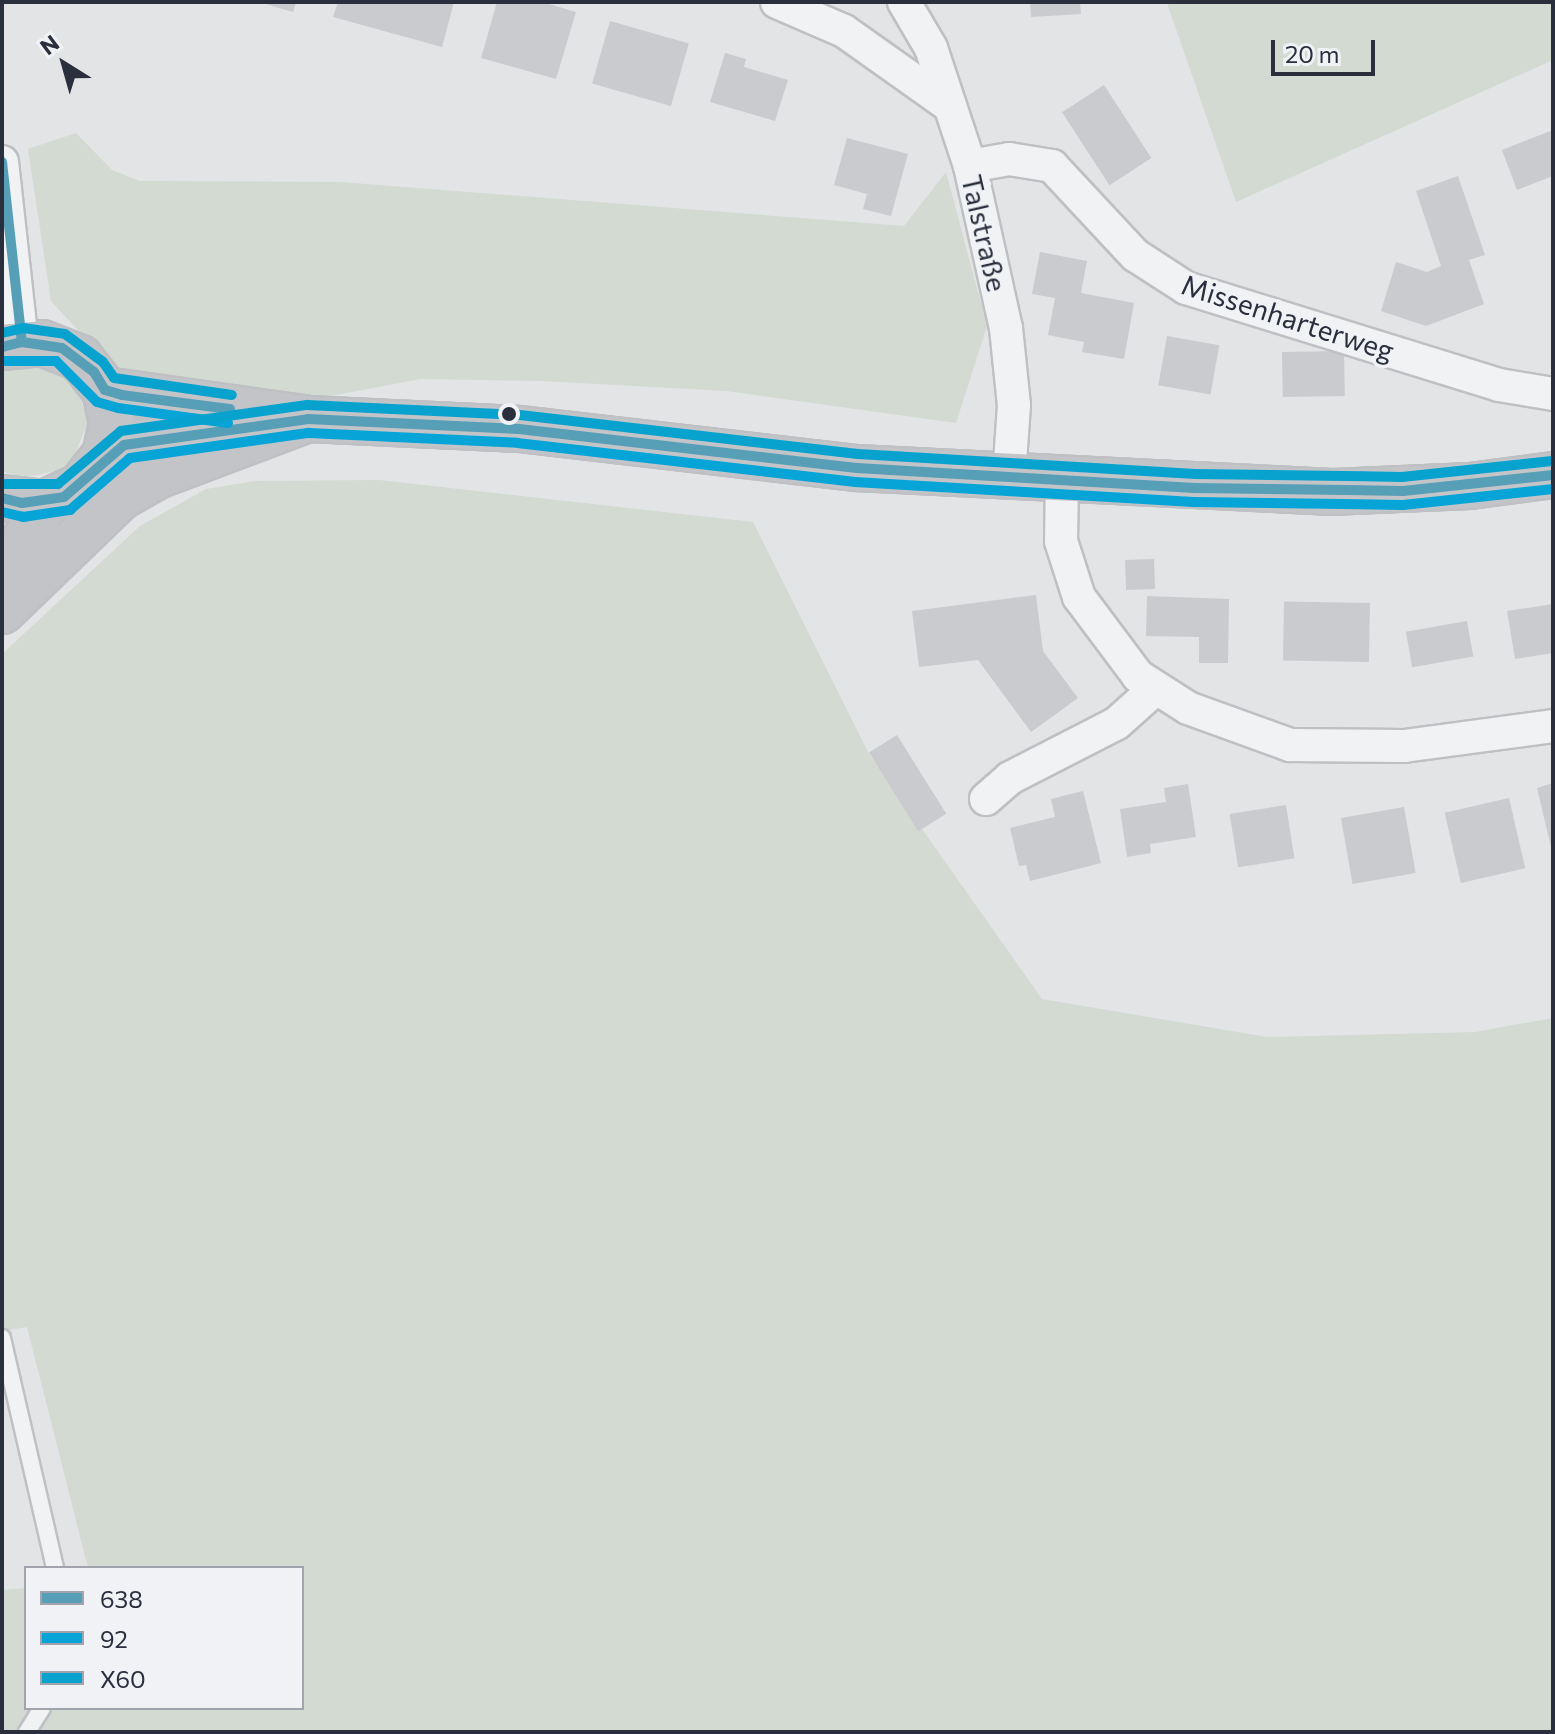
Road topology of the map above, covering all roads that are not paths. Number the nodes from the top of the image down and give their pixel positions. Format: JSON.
{"nodes":[{"id":1,"x":777,"y":2,"type":"edge"},
{"id":2,"x":904,"y":2,"type":"edge"},
{"id":3,"x":950,"y":106,"type":"junction"},
{"id":4,"x":2,"y":162,"type":"edge"},
{"id":5,"x":970,"y":166,"type":"junction"},
{"id":6,"x":5,"y":237,"type":"edge"},
{"id":7,"x":12,"y":344,"type":"edge"},
{"id":8,"x":105,"y":390,"type":"junction"},
{"id":9,"x":1553,"y":394,"type":"edge"},
{"id":10,"x":308,"y":419,"type":"junction"},
{"id":11,"x":105,"y":455,"type":"junction"},
{"id":12,"x":1553,"y":475,"type":"edge"},
{"id":13,"x":1009,"y":476,"type":"junction"},
{"id":14,"x":1062,"y":479,"type":"junction"},
{"id":15,"x":2,"y":498,"type":"edge"},
{"id":16,"x":45,"y":503,"type":"junction"},
{"id":17,"x":2,"y":579,"type":"edge"},
{"id":18,"x":2,"y":611,"type":"edge"},
{"id":19,"x":1155,"y":689,"type":"junction"},
{"id":20,"x":1553,"y":726,"type":"edge"},
{"id":21,"x":986,"y":799,"type":"dead end"},
{"id":22,"x":2,"y":1338,"type":"edge"},
{"id":23,"x":55,"y":1566,"type":"edge"},
{"id":24,"x":41,"y":1710,"type":"edge"},
{"id":25,"x":27,"y":1732,"type":"edge"}],
"edges":[{"from":1,"to":3,"type":"street"},
{"from":2,"to":3,"type":"street","name":"Talstraße"},
{"from":3,"to":5,"type":"street","name":"Talstraße"},
{"from":4,"to":6,"type":"street"},
{"from":5,"to":9,"type":"street","name":"Missenharterweg"},
{"from":5,"to":13,"type":"street","name":"Talstraße"},
{"from":6,"to":7,"type":"street"},
{"from":7,"to":8,"type":"main road"},
{"from":8,"to":10,"type":"main road"},
{"from":8,"to":11,"type":"main road"},
{"from":10,"to":11,"type":"main road"},
{"from":10,"to":13,"type":"main road"},
{"from":10,"to":18,"type":"main road"},
{"from":11,"to":16,"type":"main road"},
{"from":12,"to":14,"type":"main road"},
{"from":13,"to":14,"type":"main road"},
{"from":14,"to":19,"type":"street"},
{"from":15,"to":16,"type":"main road"},
{"from":16,"to":17,"type":"main road"},
{"from":19,"to":20,"type":"street"},
{"from":19,"to":21,"type":"street"},
{"from":22,"to":23,"type":"lane"},
{"from":24,"to":25,"type":"lane"}]}
